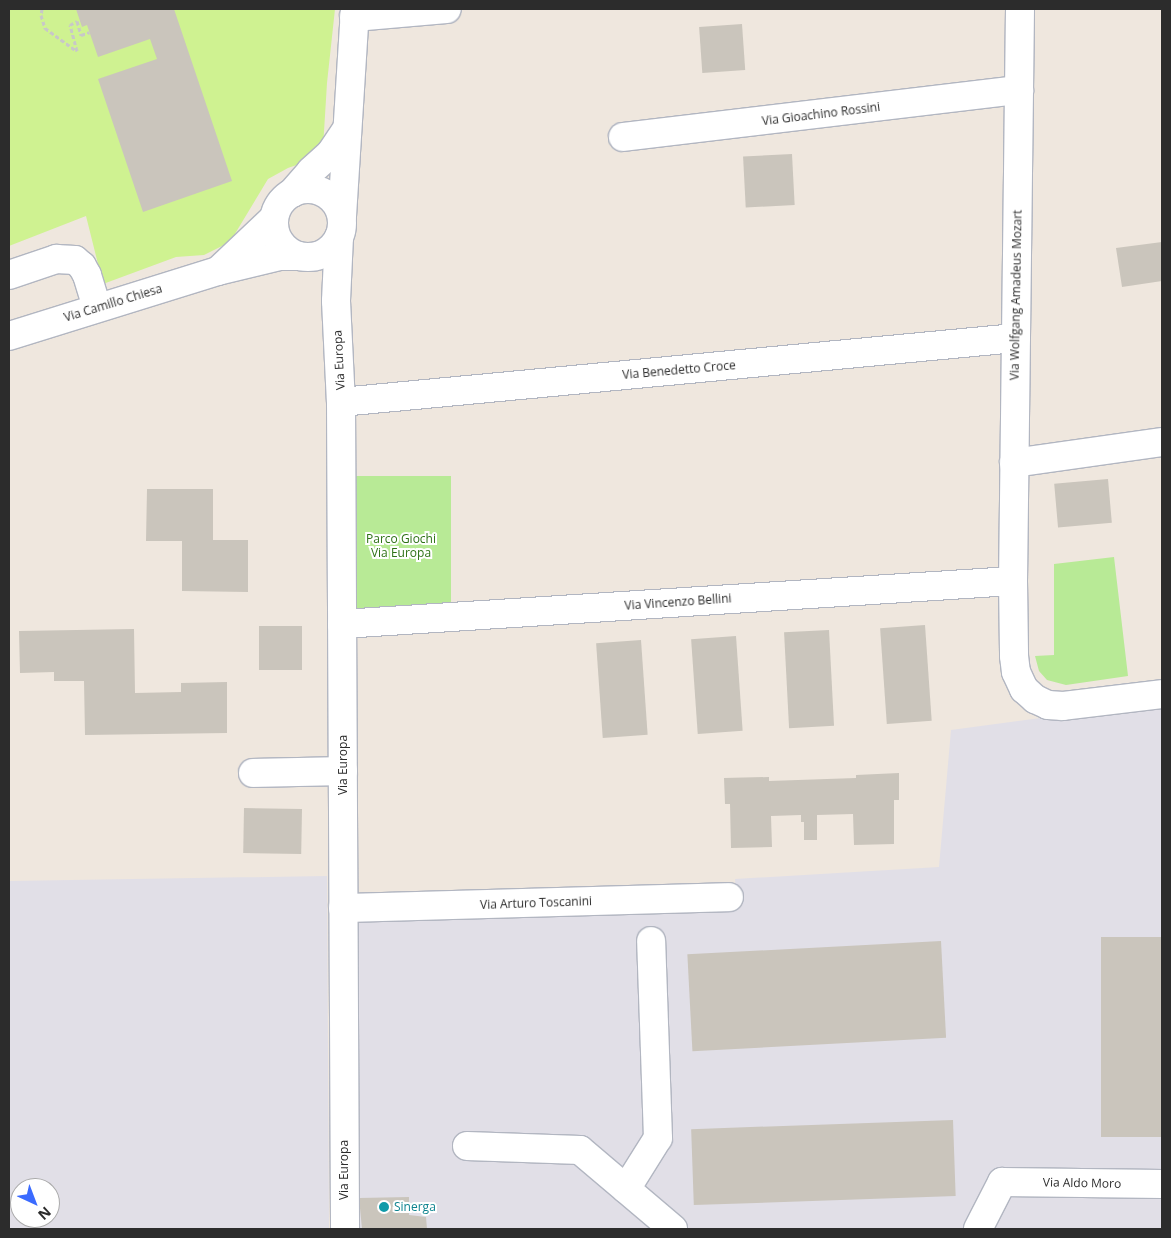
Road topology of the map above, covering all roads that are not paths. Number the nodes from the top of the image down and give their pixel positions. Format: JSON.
{"nodes":[{"id":1,"x":447,"y":9,"type":"edge"},
{"id":2,"x":1021,"y":9,"type":"edge"},
{"id":3,"x":354,"y":13,"type":"edge"},
{"id":4,"x":1019,"y":90,"type":"junction"},
{"id":5,"x":347,"y":129,"type":"junction"},
{"id":6,"x":623,"y":137,"type":"dead end"},
{"id":7,"x":292,"y":192,"type":"junction"},
{"id":8,"x":274,"y":218,"type":"junction"},
{"id":9,"x":340,"y":227,"type":"junction"},
{"id":10,"x":303,"y":257,"type":"junction"},
{"id":11,"x":218,"y":271,"type":"junction"},
{"id":12,"x":9,"y":275,"type":"edge"},
{"id":13,"x":336,"y":301,"type":"junction"},
{"id":14,"x":98,"y":307,"type":"junction"},
{"id":15,"x":9,"y":336,"type":"edge"},
{"id":16,"x":1016,"y":338,"type":"junction"},
{"id":17,"x":342,"y":402,"type":"junction"},
{"id":18,"x":1162,"y":442,"type":"edge"},
{"id":19,"x":1014,"y":463,"type":"junction"},
{"id":20,"x":1013,"y":581,"type":"junction"},
{"id":21,"x":342,"y":624,"type":"junction"},
{"id":22,"x":1162,"y":694,"type":"edge"},
{"id":23,"x":343,"y":771,"type":"junction"},
{"id":24,"x":253,"y":773,"type":"dead end"},
{"id":25,"x":729,"y":897,"type":"dead end"},
{"id":26,"x":343,"y":908,"type":"junction"},
{"id":27,"x":651,"y":941,"type":"dead end"},
{"id":28,"x":467,"y":1146,"type":"dead end"},
{"id":29,"x":1162,"y":1184,"type":"edge"},
{"id":30,"x":626,"y":1189,"type":"junction"},
{"id":31,"x":345,"y":1229,"type":"edge"},
{"id":32,"x":673,"y":1229,"type":"edge"},
{"id":33,"x":978,"y":1229,"type":"edge"}],
"edges":[{"from":1,"to":3,"type":"street"},
{"from":2,"to":4,"type":"street","name":"Via Wolfgang Amadeus Mozart"},
{"from":3,"to":5,"type":"street","name":"Via Europa"},
{"from":4,"to":6,"type":"street","name":"Via Gioachino Rossini"},
{"from":4,"to":16,"type":"street","name":"Via Wolfgang Amadeus Mozart"},
{"from":5,"to":7,"type":"street"},
{"from":5,"to":9,"type":"street","name":"Via Europa"},
{"from":7,"to":8,"type":"street"},
{"from":7,"to":9,"type":"street"},
{"from":8,"to":10,"type":"street"},
{"from":8,"to":11,"type":"street","name":"Via Camillo Chiesa"},
{"from":9,"to":10,"type":"street"},
{"from":9,"to":13,"type":"street","name":"Via Europa"},
{"from":10,"to":11,"type":"street","name":"Via Camillo Chiesa"},
{"from":10,"to":13,"type":"street"},
{"from":11,"to":14,"type":"street","name":"Via Camillo Chiesa"},
{"from":12,"to":14,"type":"street"},
{"from":13,"to":17,"type":"street","name":"Via Europa"},
{"from":14,"to":15,"type":"street","name":"Via Camillo Chiesa"},
{"from":16,"to":17,"type":"street","name":"Via Benedetto Croce"},
{"from":16,"to":19,"type":"street","name":"Via Wolfgang Amadeus Mozart"},
{"from":17,"to":21,"type":"street","name":"Via Europa"},
{"from":18,"to":19,"type":"street"},
{"from":19,"to":20,"type":"street","name":"Via Wolfgang Amadeus Mozart"},
{"from":20,"to":21,"type":"street","name":"Via Vincenzo Bellini"},
{"from":20,"to":22,"type":"street","name":"Via Wolfgang Amadeus Mozart"},
{"from":21,"to":23,"type":"street","name":"Via Europa"},
{"from":23,"to":24,"type":"street"},
{"from":23,"to":26,"type":"street","name":"Via Europa"},
{"from":25,"to":26,"type":"street","name":"Via Arturo Toscanini"},
{"from":26,"to":31,"type":"street","name":"Via Europa"},
{"from":27,"to":30,"type":"street"},
{"from":28,"to":30,"type":"street"},
{"from":29,"to":33,"type":"street","name":"Via Aldo Moro"},
{"from":30,"to":32,"type":"street"}]}
